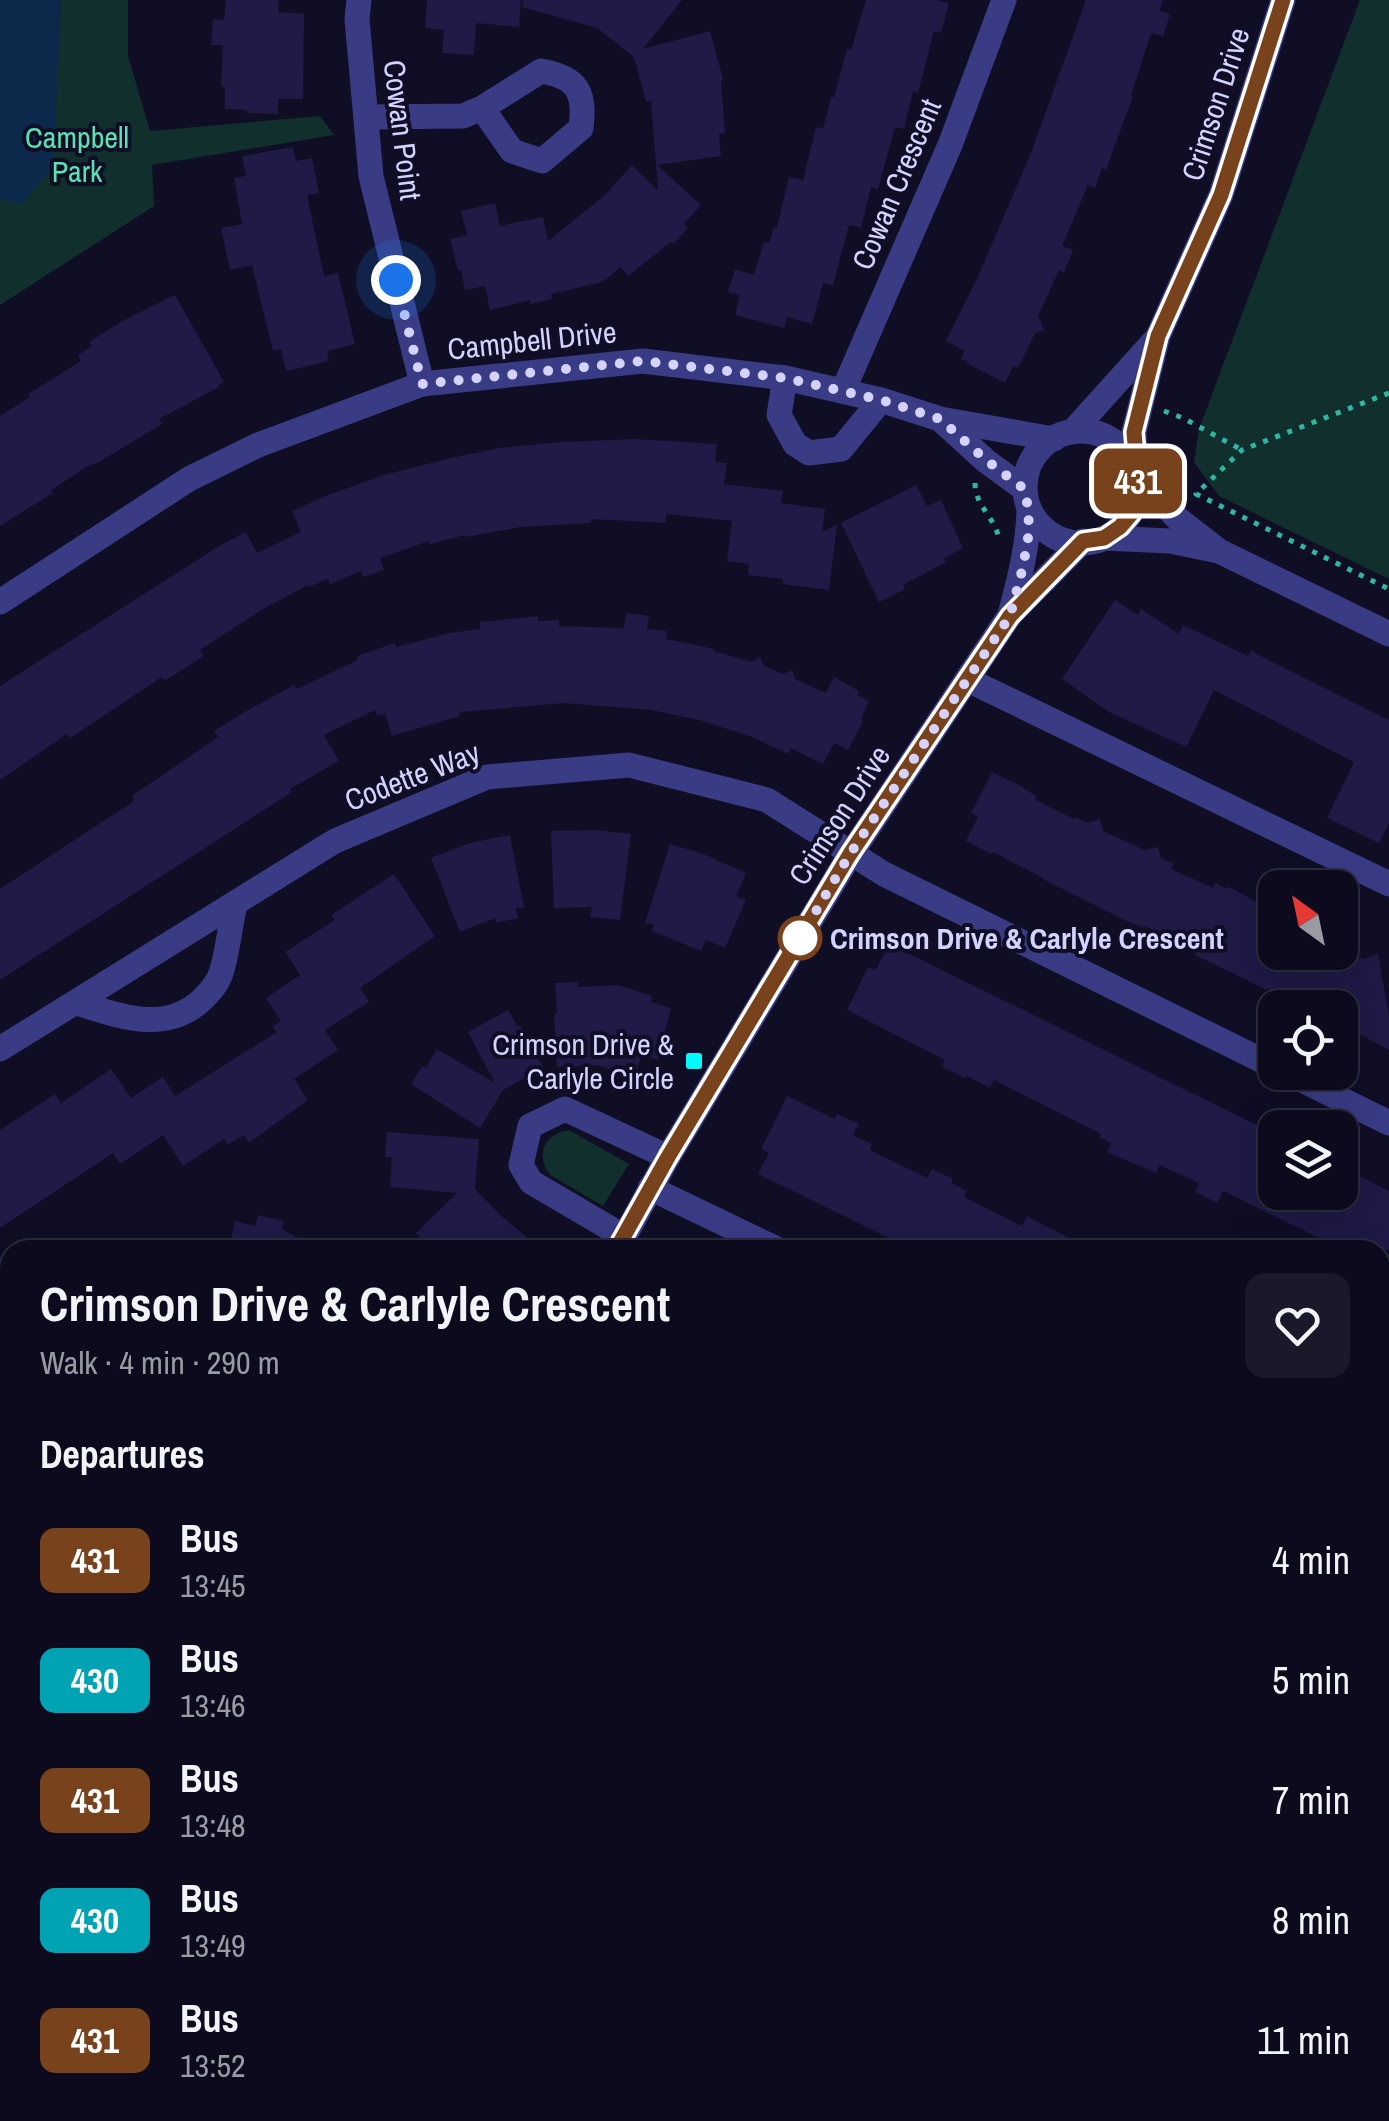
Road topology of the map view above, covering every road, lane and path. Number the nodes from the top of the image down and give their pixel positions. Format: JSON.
{"nodes":[{"id":1,"x":358,"y":0,"type":"edge"},
{"id":2,"x":1004,"y":0,"type":"edge"},
{"id":3,"x":1283,"y":0,"type":"edge"},
{"id":4,"x":482,"y":108,"type":"dead end"},
{"id":5,"x":368,"y":118,"type":"junction"},
{"id":6,"x":1158,"y":336,"type":"junction"},
{"id":7,"x":785,"y":378,"type":"junction"},
{"id":8,"x":422,"y":384,"type":"junction"},
{"id":9,"x":843,"y":391,"type":"junction"},
{"id":10,"x":1389,"y":392,"type":"edge"},
{"id":11,"x":881,"y":400,"type":"junction"},
{"id":12,"x":1158,"y":408,"type":"dead end"},
{"id":13,"x":940,"y":419,"type":"junction"},
{"id":14,"x":1063,"y":436,"type":"junction"},
{"id":15,"x":1242,"y":450,"type":"junction"},
{"id":16,"x":980,"y":474,"type":"dead end"},
{"id":17,"x":1136,"y":474,"type":"junction"},
{"id":18,"x":1026,"y":499,"type":"junction"},
{"id":19,"x":1093,"y":539,"type":"junction"},
{"id":20,"x":998,"y":543,"type":"dead end"},
{"id":21,"x":1219,"y":551,"type":"junction"},
{"id":22,"x":1389,"y":589,"type":"edge"},
{"id":23,"x":0,"y":602,"type":"edge"},
{"id":24,"x":1010,"y":616,"type":"junction"},
{"id":25,"x":1389,"y":634,"type":"edge"},
{"id":26,"x":968,"y":680,"type":"junction"},
{"id":27,"x":850,"y":854,"type":"junction"},
{"id":28,"x":1389,"y":884,"type":"edge"},
{"id":29,"x":236,"y":904,"type":"junction"},
{"id":30,"x":76,"y":1003,"type":"junction"},
{"id":31,"x":0,"y":1049,"type":"edge"},
{"id":32,"x":1258,"y":1059,"type":"edge"},
{"id":33,"x":1322,"y":1090,"type":"edge"},
{"id":34,"x":1389,"y":1123,"type":"edge"},
{"id":35,"x":668,"y":1157,"type":"junction"},
{"id":36,"x":650,"y":1188,"type":"junction"},
{"id":37,"x":616,"y":1240,"type":"edge"},
{"id":38,"x":622,"y":1240,"type":"edge"},
{"id":39,"x":759,"y":1240,"type":"edge"}],
"edges":[{"from":1,"to":5,"type":"street","name":"Cowan Point"},
{"from":2,"to":9,"type":"street","name":"Cowan Crescent"},
{"from":3,"to":6,"type":"street","name":"Crimson Drive"},
{"from":4,"to":5,"type":"street"},
{"from":5,"to":8,"type":"street","name":"Cowan Point"},
{"from":6,"to":14,"type":"street","name":"Crimson Drive"},
{"from":6,"to":17,"type":"street","name":"Crimson Drive"},
{"from":7,"to":8,"type":"street","name":"Campbell Drive"},
{"from":7,"to":9,"type":"street","name":"Campbell Drive"},
{"from":7,"to":11,"type":"street"},
{"from":8,"to":23,"type":"street","name":"Campbell Drive"},
{"from":9,"to":11,"type":"street","name":"Campbell Drive"},
{"from":10,"to":15,"type":"path"},
{"from":11,"to":13,"type":"street","name":"Campbell Drive"},
{"from":12,"to":15,"type":"path"},
{"from":13,"to":14,"type":"street","name":"Campbell Drive"},
{"from":13,"to":18,"type":"street","name":"Campbell Drive"},
{"from":14,"to":17,"type":"street"},
{"from":14,"to":18,"type":"street"},
{"from":15,"to":22,"type":"path"},
{"from":16,"to":20,"type":"path"},
{"from":17,"to":19,"type":"street"},
{"from":17,"to":21,"type":"street"},
{"from":18,"to":19,"type":"street"},
{"from":18,"to":24,"type":"street","name":"Crimson Drive"},
{"from":19,"to":21,"type":"street"},
{"from":19,"to":24,"type":"street","name":"Crimson Drive"},
{"from":21,"to":25,"type":"street"},
{"from":24,"to":26,"type":"street","name":"Crimson Drive"},
{"from":26,"to":27,"type":"street","name":"Crimson Drive"},
{"from":26,"to":28,"type":"street"},
{"from":27,"to":29,"type":"street","name":"Codette Way"},
{"from":27,"to":32,"type":"street","name":"Codette Way"},
{"from":27,"to":35,"type":"street","name":"Crimson Drive"},
{"from":29,"to":30,"type":"street","name":"Codette Way"},
{"from":29,"to":30,"type":"street"},
{"from":30,"to":31,"type":"street","name":"Codette Way"},
{"from":33,"to":34,"type":"street"},
{"from":35,"to":36,"type":"street","name":"Crimson Drive"},
{"from":35,"to":37,"type":"street","name":"Crimson Drive"},
{"from":36,"to":38,"type":"street","name":"Crimson Drive"},
{"from":36,"to":39,"type":"street"}]}
